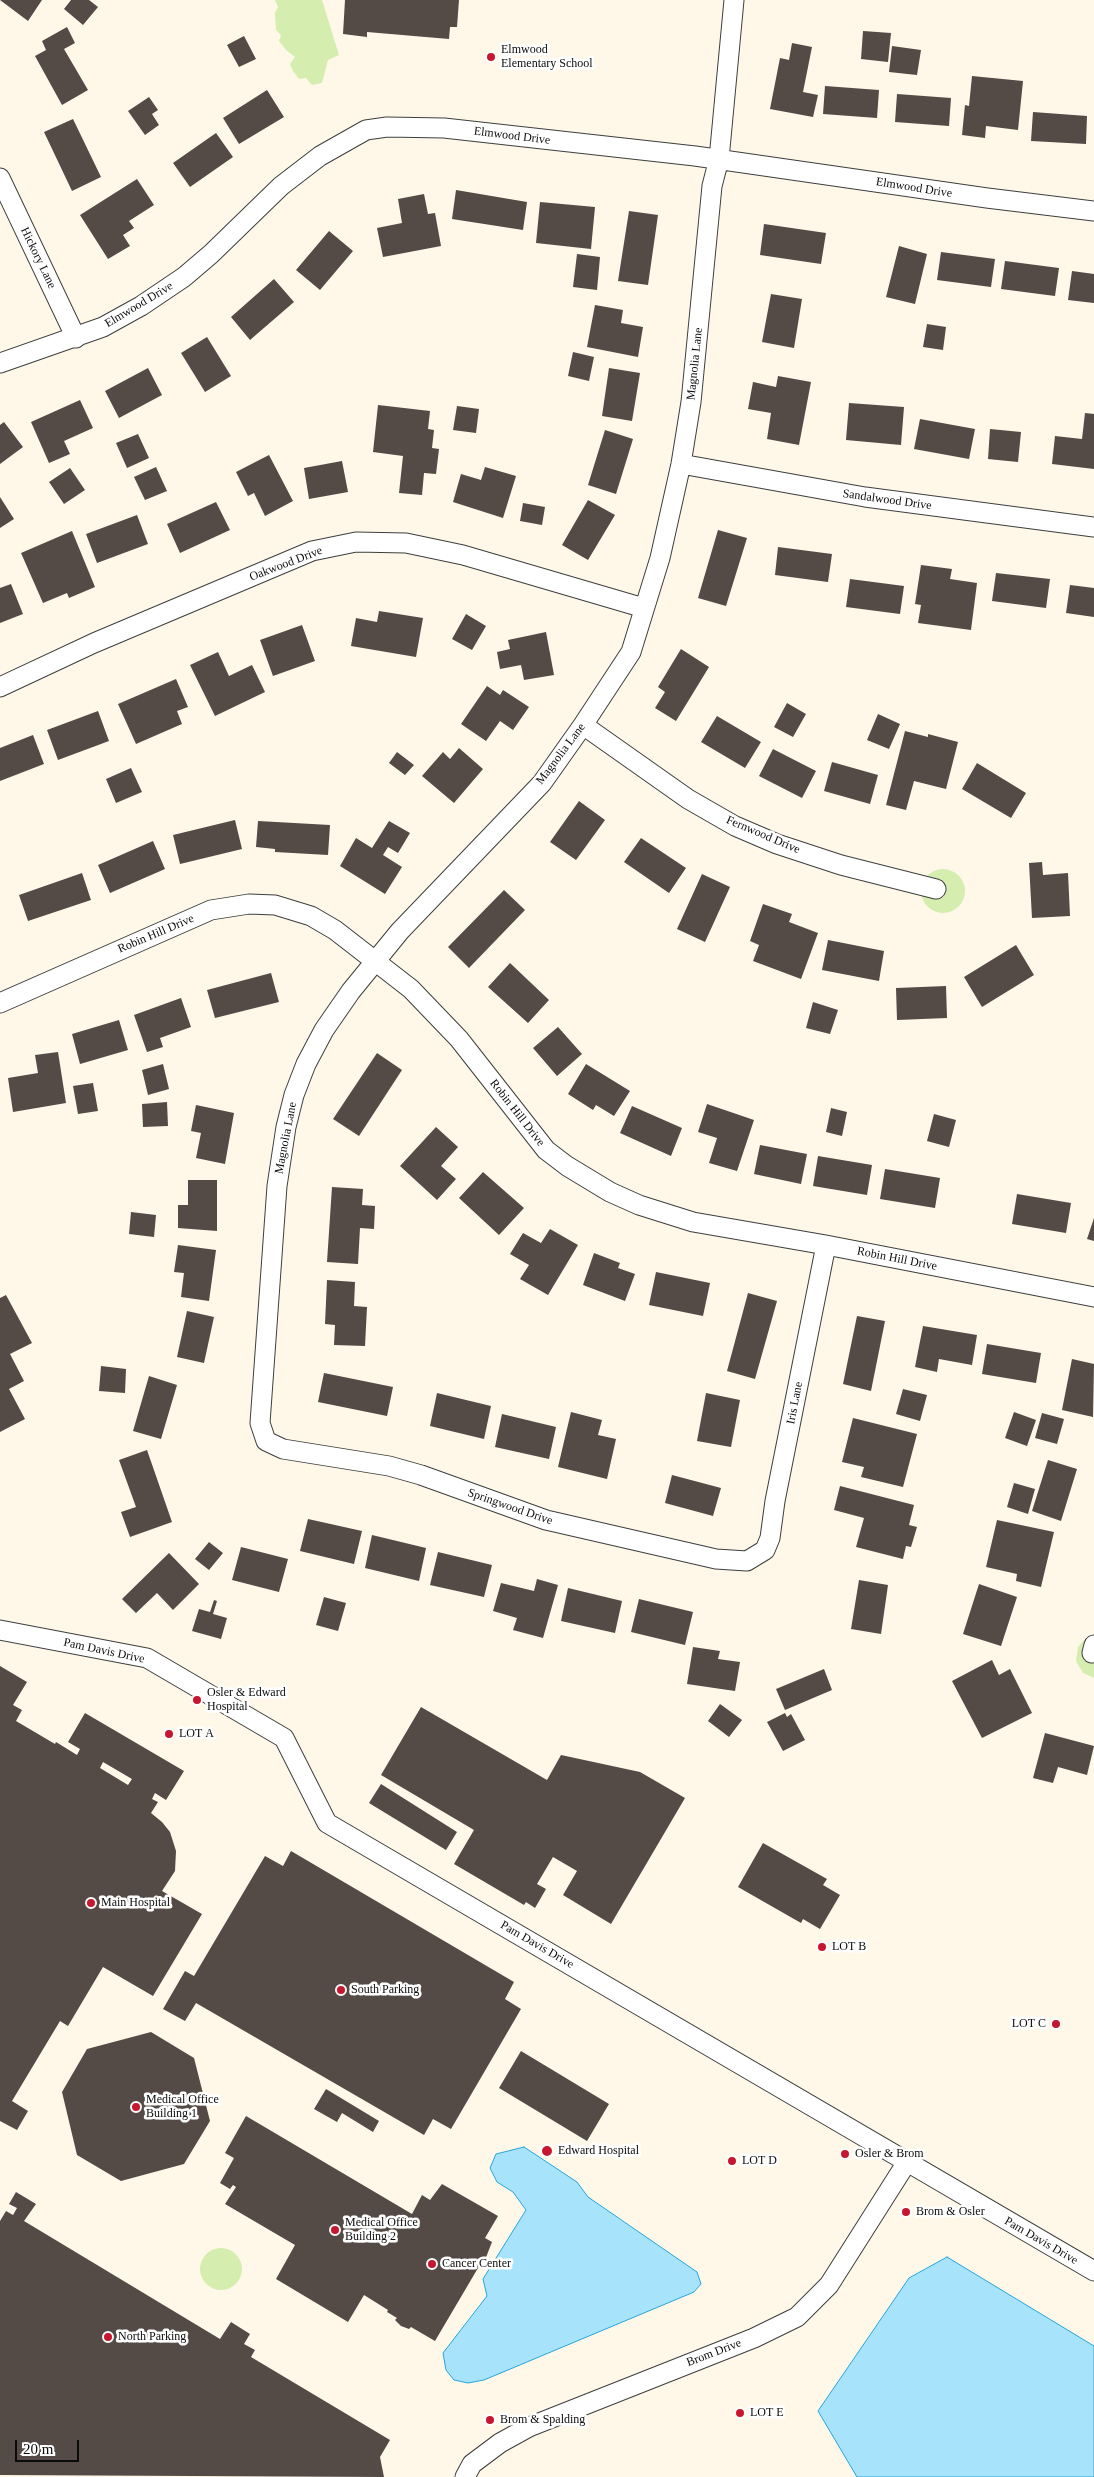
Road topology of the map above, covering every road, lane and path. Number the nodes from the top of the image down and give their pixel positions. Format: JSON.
{"nodes":[{"id":1,"x":734,"y":0,"type":"edge"},
{"id":2,"x":718,"y":159,"type":"junction"},
{"id":3,"x":0,"y":178,"type":"edge"},
{"id":4,"x":1094,"y":211,"type":"edge"},
{"id":5,"x":76,"y":338,"type":"junction"},
{"id":6,"x":0,"y":363,"type":"edge"},
{"id":7,"x":681,"y":464,"type":"junction"},
{"id":8,"x":1094,"y":527,"type":"edge"},
{"id":9,"x":644,"y":608,"type":"junction"},
{"id":10,"x":0,"y":687,"type":"edge"},
{"id":11,"x":583,"y":725,"type":"junction"},
{"id":12,"x":936,"y":889,"type":"dead end"},
{"id":13,"x":376,"y":961,"type":"junction"},
{"id":14,"x":0,"y":1003,"type":"edge"},
{"id":15,"x":826,"y":1245,"type":"junction"},
{"id":16,"x":1094,"y":1297,"type":"edge"},
{"id":17,"x":266,"y":1441,"type":"joint"},
{"id":18,"x":756,"y":1557,"type":"joint"},
{"id":19,"x":0,"y":1630,"type":"edge"},
{"id":20,"x":907,"y":2162,"type":"junction"},
{"id":21,"x":1094,"y":2272,"type":"edge"},
{"id":22,"x":465,"y":2477,"type":"edge"}],
"edges":[{"from":1,"to":2,"type":"street","name":"Magnolia Lane"},
{"from":2,"to":4,"type":"street","name":"Elmwood Drive"},
{"from":2,"to":5,"type":"street","name":"Elmwood Drive"},
{"from":2,"to":7,"type":"street","name":"Magnolia Lane"},
{"from":3,"to":5,"type":"street","name":"Hickory Lane"},
{"from":5,"to":6,"type":"street","name":"Elmwood Drive"},
{"from":7,"to":8,"type":"street","name":"Sandalwood Drive"},
{"from":7,"to":9,"type":"street","name":"Magnolia Lane"},
{"from":9,"to":10,"type":"street","name":"Oakwood Drive"},
{"from":9,"to":11,"type":"street","name":"Magnolia Lane"},
{"from":11,"to":12,"type":"street","name":"Fernwood Drive"},
{"from":11,"to":13,"type":"street","name":"Magnolia Lane"},
{"from":13,"to":14,"type":"street","name":"Robin Hill Drive"},
{"from":13,"to":15,"type":"street","name":"Robin Hill Drive"},
{"from":13,"to":17,"type":"street","name":"Magnolia Lane"},
{"from":15,"to":16,"type":"street","name":"Robin Hill Drive"},
{"from":15,"to":18,"type":"street","name":"Iris Lane"},
{"from":17,"to":18,"type":"street","name":"Springwood Drive"},
{"from":19,"to":20,"type":"street","name":"Pam Davis Drive"},
{"from":20,"to":21,"type":"street","name":"Pam Davis Drive"},
{"from":20,"to":22,"type":"street","name":"Brom Drive"}]}
